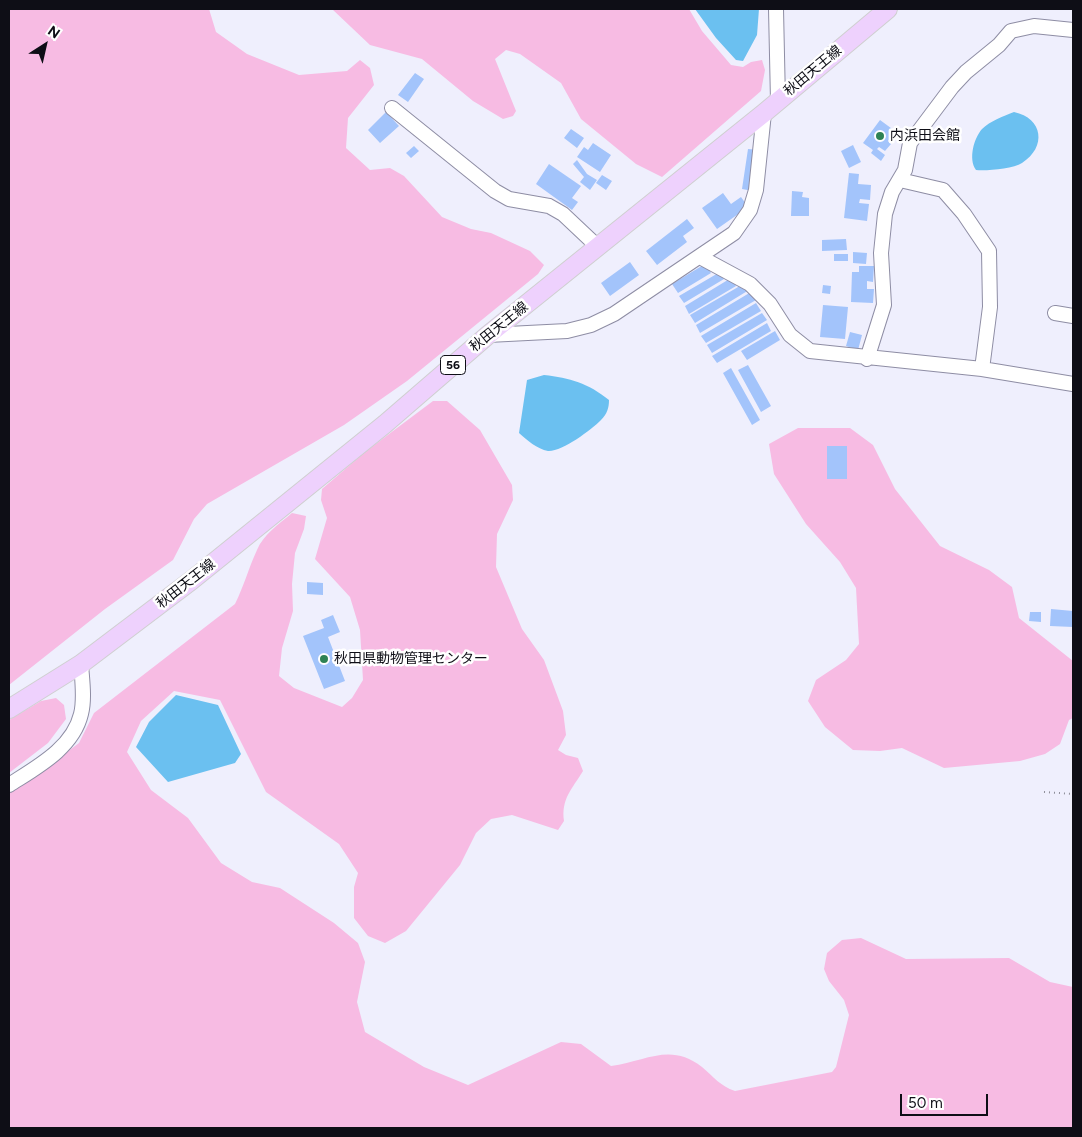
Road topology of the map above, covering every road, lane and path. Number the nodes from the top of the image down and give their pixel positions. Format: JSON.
{"nodes":[{"id":1,"x":776,"y":9,"type":"edge"},
{"id":2,"x":888,"y":9,"type":"edge"},
{"id":3,"x":1073,"y":30,"type":"edge"},
{"id":4,"x":778,"y":101,"type":"junction"},
{"id":5,"x":392,"y":108,"type":"dead end"},
{"id":6,"x":764,"y":113,"type":"junction"},
{"id":7,"x":900,"y":180,"type":"junction"},
{"id":8,"x":598,"y":246,"type":"junction"},
{"id":9,"x":700,"y":257,"type":"junction"},
{"id":10,"x":1055,"y":313,"type":"dead end"},
{"id":11,"x":1073,"y":316,"type":"edge"},
{"id":12,"x":488,"y":335,"type":"junction"},
{"id":13,"x":868,"y":359,"type":"junction"},
{"id":14,"x":982,"y":369,"type":"junction"},
{"id":15,"x":1073,"y":384,"type":"edge"},
{"id":16,"x":81,"y":664,"type":"junction"},
{"id":17,"x":9,"y":710,"type":"edge"},
{"id":18,"x":9,"y":785,"type":"edge"},
{"id":19,"x":1044,"y":792,"type":"dead end"},
{"id":20,"x":1073,"y":794,"type":"edge"}],
"edges":[{"from":1,"to":4,"type":"street"},
{"from":2,"to":4,"type":"main road","name":"秋田天王線","number":"56"},
{"from":3,"to":7,"type":"street"},
{"from":4,"to":6,"type":"main road","name":"秋田天王線","number":"56"},
{"from":5,"to":8,"type":"street"},
{"from":6,"to":8,"type":"main road","name":"秋田天王線","number":"56"},
{"from":6,"to":9,"type":"street"},
{"from":7,"to":13,"type":"street"},
{"from":7,"to":14,"type":"street"},
{"from":8,"to":12,"type":"main road","name":"秋田天王線","number":"56"},
{"from":9,"to":12,"type":"street"},
{"from":9,"to":13,"type":"street"},
{"from":10,"to":11,"type":"street"},
{"from":12,"to":16,"type":"main road","name":"秋田天王線","number":"56"},
{"from":13,"to":14,"type":"street"},
{"from":14,"to":15,"type":"street"},
{"from":16,"to":17,"type":"main road","name":"秋田天王線","number":"56"},
{"from":16,"to":18,"type":"street"},
{"from":19,"to":20,"type":"path"}]}
